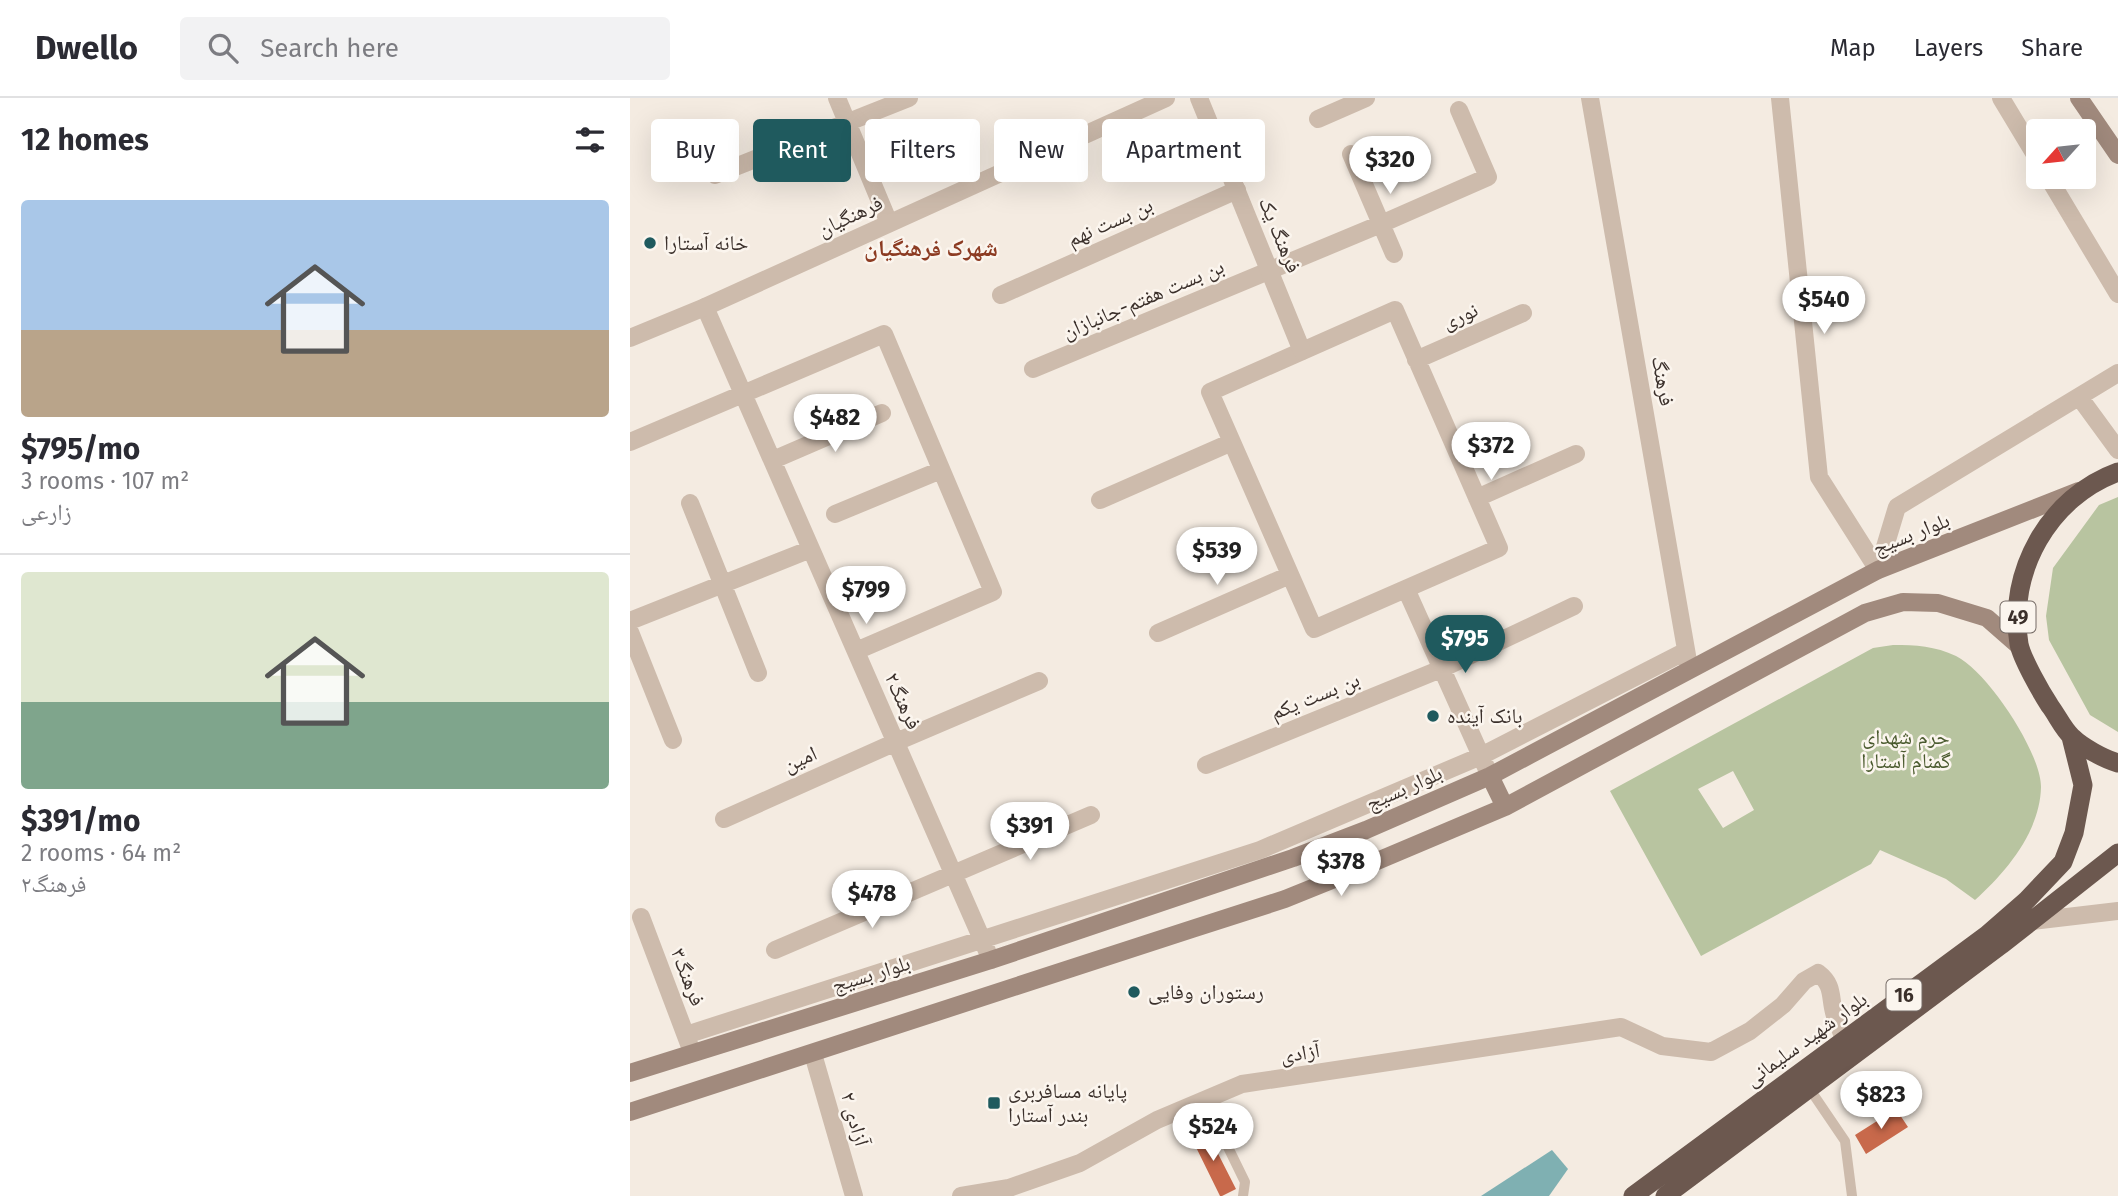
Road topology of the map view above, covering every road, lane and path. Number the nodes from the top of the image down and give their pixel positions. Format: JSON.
{"nodes":[{"id":1,"x":838,"y":98,"type":"edge"},
{"id":2,"x":909,"y":98,"type":"edge"},
{"id":3,"x":1166,"y":98,"type":"edge"},
{"id":4,"x":1199,"y":98,"type":"edge"},
{"id":5,"x":1366,"y":98,"type":"edge"},
{"id":6,"x":1590,"y":98,"type":"edge"},
{"id":7,"x":1780,"y":98,"type":"edge"},
{"id":8,"x":2079,"y":98,"type":"edge"},
{"id":9,"x":2001,"y":99,"type":"edge"},
{"id":10,"x":1459,"y":110,"type":"dead end"},
{"id":11,"x":846,"y":119,"type":"edge"},
{"id":12,"x":1318,"y":119,"type":"dead end"},
{"id":13,"x":851,"y":120,"type":"edge"},
{"id":14,"x":851,"y":132,"type":"edge"},
{"id":15,"x":2026,"y":140,"type":"edge"},
{"id":16,"x":1351,"y":154,"type":"dead end"},
{"id":17,"x":2118,"y":155,"type":"edge"},
{"id":18,"x":2055,"y":189,"type":"edge"},
{"id":19,"x":1237,"y":190,"type":"junction"},
{"id":20,"x":889,"y":223,"type":"junction"},
{"id":21,"x":1381,"y":224,"type":"junction"},
{"id":22,"x":1394,"y":254,"type":"dead end"},
{"id":23,"x":1270,"y":271,"type":"junction"},
{"id":24,"x":2118,"y":294,"type":"edge"},
{"id":25,"x":1001,"y":295,"type":"dead end"},
{"id":26,"x":705,"y":307,"type":"junction"},
{"id":27,"x":1523,"y":313,"type":"dead end"},
{"id":28,"x":630,"y":338,"type":"edge"},
{"id":29,"x":1302,"y":351,"type":"junction"},
{"id":30,"x":1416,"y":360,"type":"junction"},
{"id":31,"x":1033,"y":369,"type":"dead end"},
{"id":32,"x":2118,"y":373,"type":"edge"},
{"id":33,"x":744,"y":394,"type":"junction"},
{"id":34,"x":2080,"y":398,"type":"junction"},
{"id":35,"x":882,"y":413,"type":"dead end"},
{"id":36,"x":630,"y":442,"type":"edge"},
{"id":37,"x":1232,"y":442,"type":"junction"},
{"id":38,"x":2118,"y":450,"type":"edge"},
{"id":39,"x":1576,"y":454,"type":"dead end"},
{"id":40,"x":773,"y":460,"type":"junction"},
{"id":41,"x":941,"y":470,"type":"junction"},
{"id":42,"x":2118,"y":472,"type":"edge"},
{"id":43,"x":2082,"y":490,"type":"junction"},
{"id":44,"x":1477,"y":498,"type":"junction"},
{"id":45,"x":1100,"y":500,"type":"dead end"},
{"id":46,"x":690,"y":502,"type":"dead end"},
{"id":47,"x":835,"y":513,"type":"dead end"},
{"id":48,"x":811,"y":549,"type":"junction"},
{"id":49,"x":1878,"y":570,"type":"junction"},
{"id":50,"x":1290,"y":575,"type":"junction"},
{"id":51,"x":723,"y":584,"type":"junction"},
{"id":52,"x":1406,"y":589,"type":"junction"},
{"id":53,"x":1574,"y":606,"type":"dead end"},
{"id":54,"x":630,"y":621,"type":"edge"},
{"id":55,"x":630,"y":632,"type":"edge"},
{"id":56,"x":1158,"y":633,"type":"dead end"},
{"id":57,"x":2019,"y":646,"type":"junction"},
{"id":58,"x":1686,"y":651,"type":"junction"},
{"id":59,"x":856,"y":652,"type":"junction"},
{"id":60,"x":1441,"y":669,"type":"junction"},
{"id":61,"x":1690,"y":671,"type":"junction"},
{"id":62,"x":758,"y":673,"type":"dead end"},
{"id":63,"x":1039,"y":681,"type":"dead end"},
{"id":64,"x":2071,"y":737,"type":"junction"},
{"id":65,"x":673,"y":740,"type":"dead end"},
{"id":66,"x":896,"y":742,"type":"junction"},
{"id":67,"x":1481,"y":756,"type":"junction"},
{"id":68,"x":2118,"y":763,"type":"edge"},
{"id":69,"x":1206,"y":765,"type":"dead end"},
{"id":70,"x":1490,"y":776,"type":"junction"},
{"id":71,"x":1505,"y":807,"type":"junction"},
{"id":72,"x":1091,"y":815,"type":"dead end"},
{"id":73,"x":724,"y":818,"type":"dead end"},
{"id":74,"x":2118,"y":853,"type":"edge"},
{"id":75,"x":954,"y":874,"type":"junction"},
{"id":76,"x":2118,"y":911,"type":"edge"},
{"id":77,"x":640,"y":917,"type":"dead end"},
{"id":78,"x":2032,"y":921,"type":"junction"},
{"id":79,"x":982,"y":938,"type":"junction"},
{"id":80,"x":775,"y":950,"type":"dead end"},
{"id":81,"x":991,"y":960,"type":"junction"},
{"id":82,"x":686,"y":1035,"type":"junction"},
{"id":83,"x":1844,"y":1039,"type":"junction"},
{"id":84,"x":693,"y":1053,"type":"junction"},
{"id":85,"x":813,"y":1054,"type":"junction"},
{"id":86,"x":630,"y":1073,"type":"edge"},
{"id":87,"x":1809,"y":1088,"type":"junction"},
{"id":88,"x":1205,"y":1100,"type":"junction"},
{"id":89,"x":630,"y":1112,"type":"edge"},
{"id":90,"x":1010,"y":1192,"type":"edge"},
{"id":91,"x":853,"y":1196,"type":"edge"},
{"id":92,"x":961,"y":1196,"type":"edge"},
{"id":93,"x":1243,"y":1196,"type":"edge"},
{"id":94,"x":1633,"y":1196,"type":"edge"},
{"id":95,"x":1665,"y":1196,"type":"edge"},
{"id":96,"x":1852,"y":1196,"type":"edge"}],
"edges":[{"from":1,"to":11,"type":"street"},
{"from":2,"to":13,"type":"street"},
{"from":3,"to":20,"type":"street","name":"فرهنگیان"},
{"from":4,"to":19,"type":"street","name":"فرهنگ یک"},
{"from":5,"to":12,"type":"street"},
{"from":6,"to":58,"type":"street","name":"فرهنگ"},
{"from":7,"to":49,"type":"street"},
{"from":8,"to":17,"type":"main road"},
{"from":9,"to":15,"type":"street"},
{"from":10,"to":21,"type":"street","name":"بن بست هفتم-جانبازان"},
{"from":14,"to":20,"type":"street"},
{"from":16,"to":21,"type":"street"},
{"from":18,"to":24,"type":"street"},
{"from":19,"to":23,"type":"street","name":"فرهنگ یک"},
{"from":19,"to":25,"type":"street","name":"بن بست نهم"},
{"from":20,"to":26,"type":"street","name":"فرهنگیان"},
{"from":21,"to":22,"type":"street"},
{"from":21,"to":23,"type":"street","name":"بن بست هفتم-جانبازان"},
{"from":23,"to":29,"type":"street","name":"فرهنگ یک"},
{"from":23,"to":31,"type":"street","name":"بن بست هفتم-جانبازان"},
{"from":26,"to":28,"type":"street","name":"فرهنگیان"},
{"from":26,"to":33,"type":"street","name":"فرهنگ۲"},
{"from":27,"to":30,"type":"street","name":"نوری"},
{"from":29,"to":30,"type":"street"},
{"from":29,"to":37,"type":"street"},
{"from":30,"to":44,"type":"street"},
{"from":32,"to":34,"type":"street"},
{"from":33,"to":36,"type":"street"},
{"from":33,"to":40,"type":"street","name":"فرهنگ۲"},
{"from":33,"to":41,"type":"street"},
{"from":34,"to":38,"type":"street"},
{"from":34,"to":49,"type":"street"},
{"from":35,"to":40,"type":"street"},
{"from":37,"to":45,"type":"street"},
{"from":37,"to":50,"type":"street"},
{"from":39,"to":44,"type":"street"},
{"from":40,"to":48,"type":"street","name":"فرهنگ۲"},
{"from":41,"to":47,"type":"street"},
{"from":41,"to":59,"type":"street"},
{"from":42,"to":43,"type":"highway","number":"49"},
{"from":43,"to":49,"type":"main road","name":"بلوار بسیج","number":"49"},
{"from":43,"to":57,"type":"highway","number":"49"},
{"from":44,"to":52,"type":"street"},
{"from":46,"to":51,"type":"street"},
{"from":48,"to":51,"type":"street"},
{"from":48,"to":59,"type":"street","name":"فرهنگ۲"},
{"from":49,"to":61,"type":"main road","name":"بلوار بسیج","number":"49"},
{"from":50,"to":52,"type":"street"},
{"from":50,"to":56,"type":"street"},
{"from":51,"to":54,"type":"street"},
{"from":51,"to":62,"type":"street"},
{"from":52,"to":60,"type":"street"},
{"from":53,"to":60,"type":"street","name":"بن بست یکم"},
{"from":55,"to":65,"type":"street"},
{"from":57,"to":64,"type":"highway","number":"49"},
{"from":57,"to":71,"type":"main road","number":"49"},
{"from":58,"to":61,"type":"street","name":"فرهنگ"},
{"from":58,"to":67,"type":"street"},
{"from":59,"to":66,"type":"street","name":"فرهنگ۲"},
{"from":60,"to":67,"type":"street"},
{"from":60,"to":69,"type":"street","name":"بن بست یکم"},
{"from":61,"to":70,"type":"main road","name":"بلوار بسیج","number":"49"},
{"from":63,"to":66,"type":"street","name":"امین"},
{"from":64,"to":68,"type":"highway","number":"49"},
{"from":64,"to":83,"type":"highway","name":"بلوار شهید سلیمانی","number":"16"},
{"from":66,"to":73,"type":"street","name":"امین"},
{"from":66,"to":75,"type":"street","name":"فرهنگ۲"},
{"from":67,"to":70,"type":"street"},
{"from":67,"to":79,"type":"street"},
{"from":70,"to":71,"type":"main road"},
{"from":70,"to":81,"type":"main road","name":"بلوار بسیج","number":"49"},
{"from":71,"to":85,"type":"main road","number":"49"},
{"from":72,"to":75,"type":"street"},
{"from":74,"to":78,"type":"highway","name":"بلوار شهید سلیمانی","number":"16"},
{"from":75,"to":79,"type":"street","name":"فرهنگ۲"},
{"from":75,"to":80,"type":"street"},
{"from":76,"to":78,"type":"street"},
{"from":77,"to":82,"type":"street","name":"فرهنگ۳"},
{"from":78,"to":87,"type":"highway","name":"بلوار شهید سلیمانی","number":"16"},
{"from":79,"to":81,"type":"street","name":"فرهنگ۲"},
{"from":79,"to":82,"type":"street"},
{"from":81,"to":84,"type":"main road","name":"بلوار بسیج","number":"49"},
{"from":82,"to":84,"type":"street","name":"فرهنگ۳"},
{"from":83,"to":88,"type":"street","name":"آزادی"},
{"from":83,"to":94,"type":"highway","name":"بلوار شهید سلیمانی","number":"16"},
{"from":84,"to":86,"type":"main road","name":"بلوار بسیج","number":"49"},
{"from":85,"to":89,"type":"main road","number":"49"},
{"from":85,"to":91,"type":"street","name":"آزادی ۲"},
{"from":87,"to":95,"type":"highway","name":"بلوار شهید سلیمانی","number":"16"},
{"from":87,"to":96,"type":"lane"},
{"from":88,"to":90,"type":"street","name":"آزادی"},
{"from":88,"to":93,"type":"lane"},
{"from":90,"to":92,"type":"street","name":"آزادی"}]}
